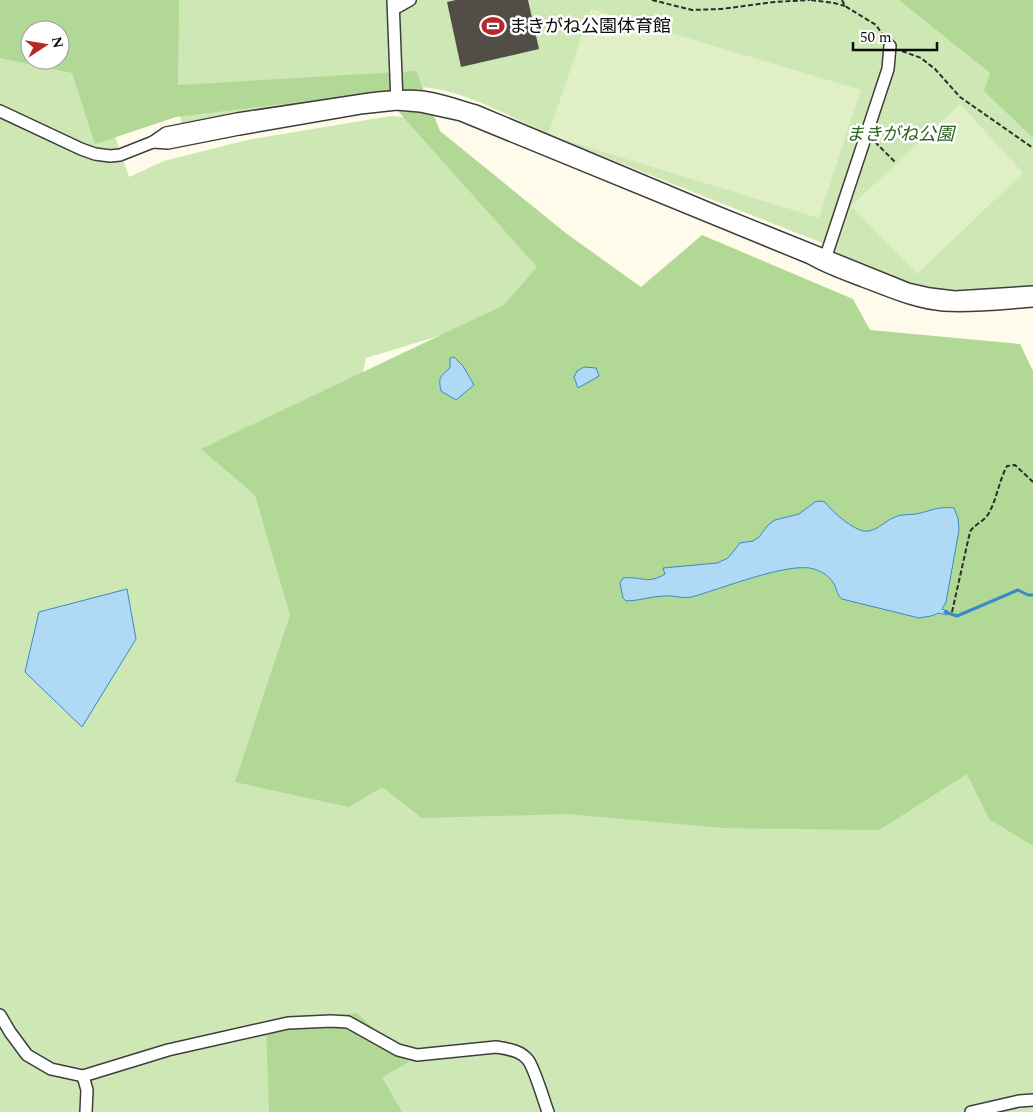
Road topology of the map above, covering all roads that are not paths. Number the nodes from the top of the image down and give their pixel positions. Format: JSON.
{"nodes":[{"id":1,"x":410,"y":0,"type":"edge"},
{"id":2,"x":394,"y":5,"type":"edge"},
{"id":3,"x":890,"y":46,"type":"road end"},
{"id":4,"x":396,"y":100,"type":"junction"},
{"id":5,"x":0,"y":111,"type":"edge"},
{"id":6,"x":825,"y":261,"type":"junction"},
{"id":7,"x":1033,"y":292,"type":"edge"},
{"id":8,"x":1033,"y":301,"type":"edge"},
{"id":9,"x":0,"y":1015,"type":"edge"},
{"id":10,"x":82,"y":1076,"type":"junction"},
{"id":11,"x":1033,"y":1100,"type":"edge"},
{"id":12,"x":86,"y":1112,"type":"edge"},
{"id":13,"x":548,"y":1112,"type":"edge"},
{"id":14,"x":971,"y":1112,"type":"edge"}],
"edges":[{"from":1,"to":2,"type":"street"},
{"from":2,"to":4,"type":"street"},
{"from":3,"to":6,"type":"street"},
{"from":4,"to":5,"type":"street"},
{"from":4,"to":6,"type":"street"},
{"from":6,"to":7,"type":"street"},
{"from":6,"to":8,"type":"street"},
{"from":9,"to":10,"type":"street"},
{"from":10,"to":12,"type":"street"},
{"from":10,"to":13,"type":"street"},
{"from":11,"to":14,"type":"street"}]}
